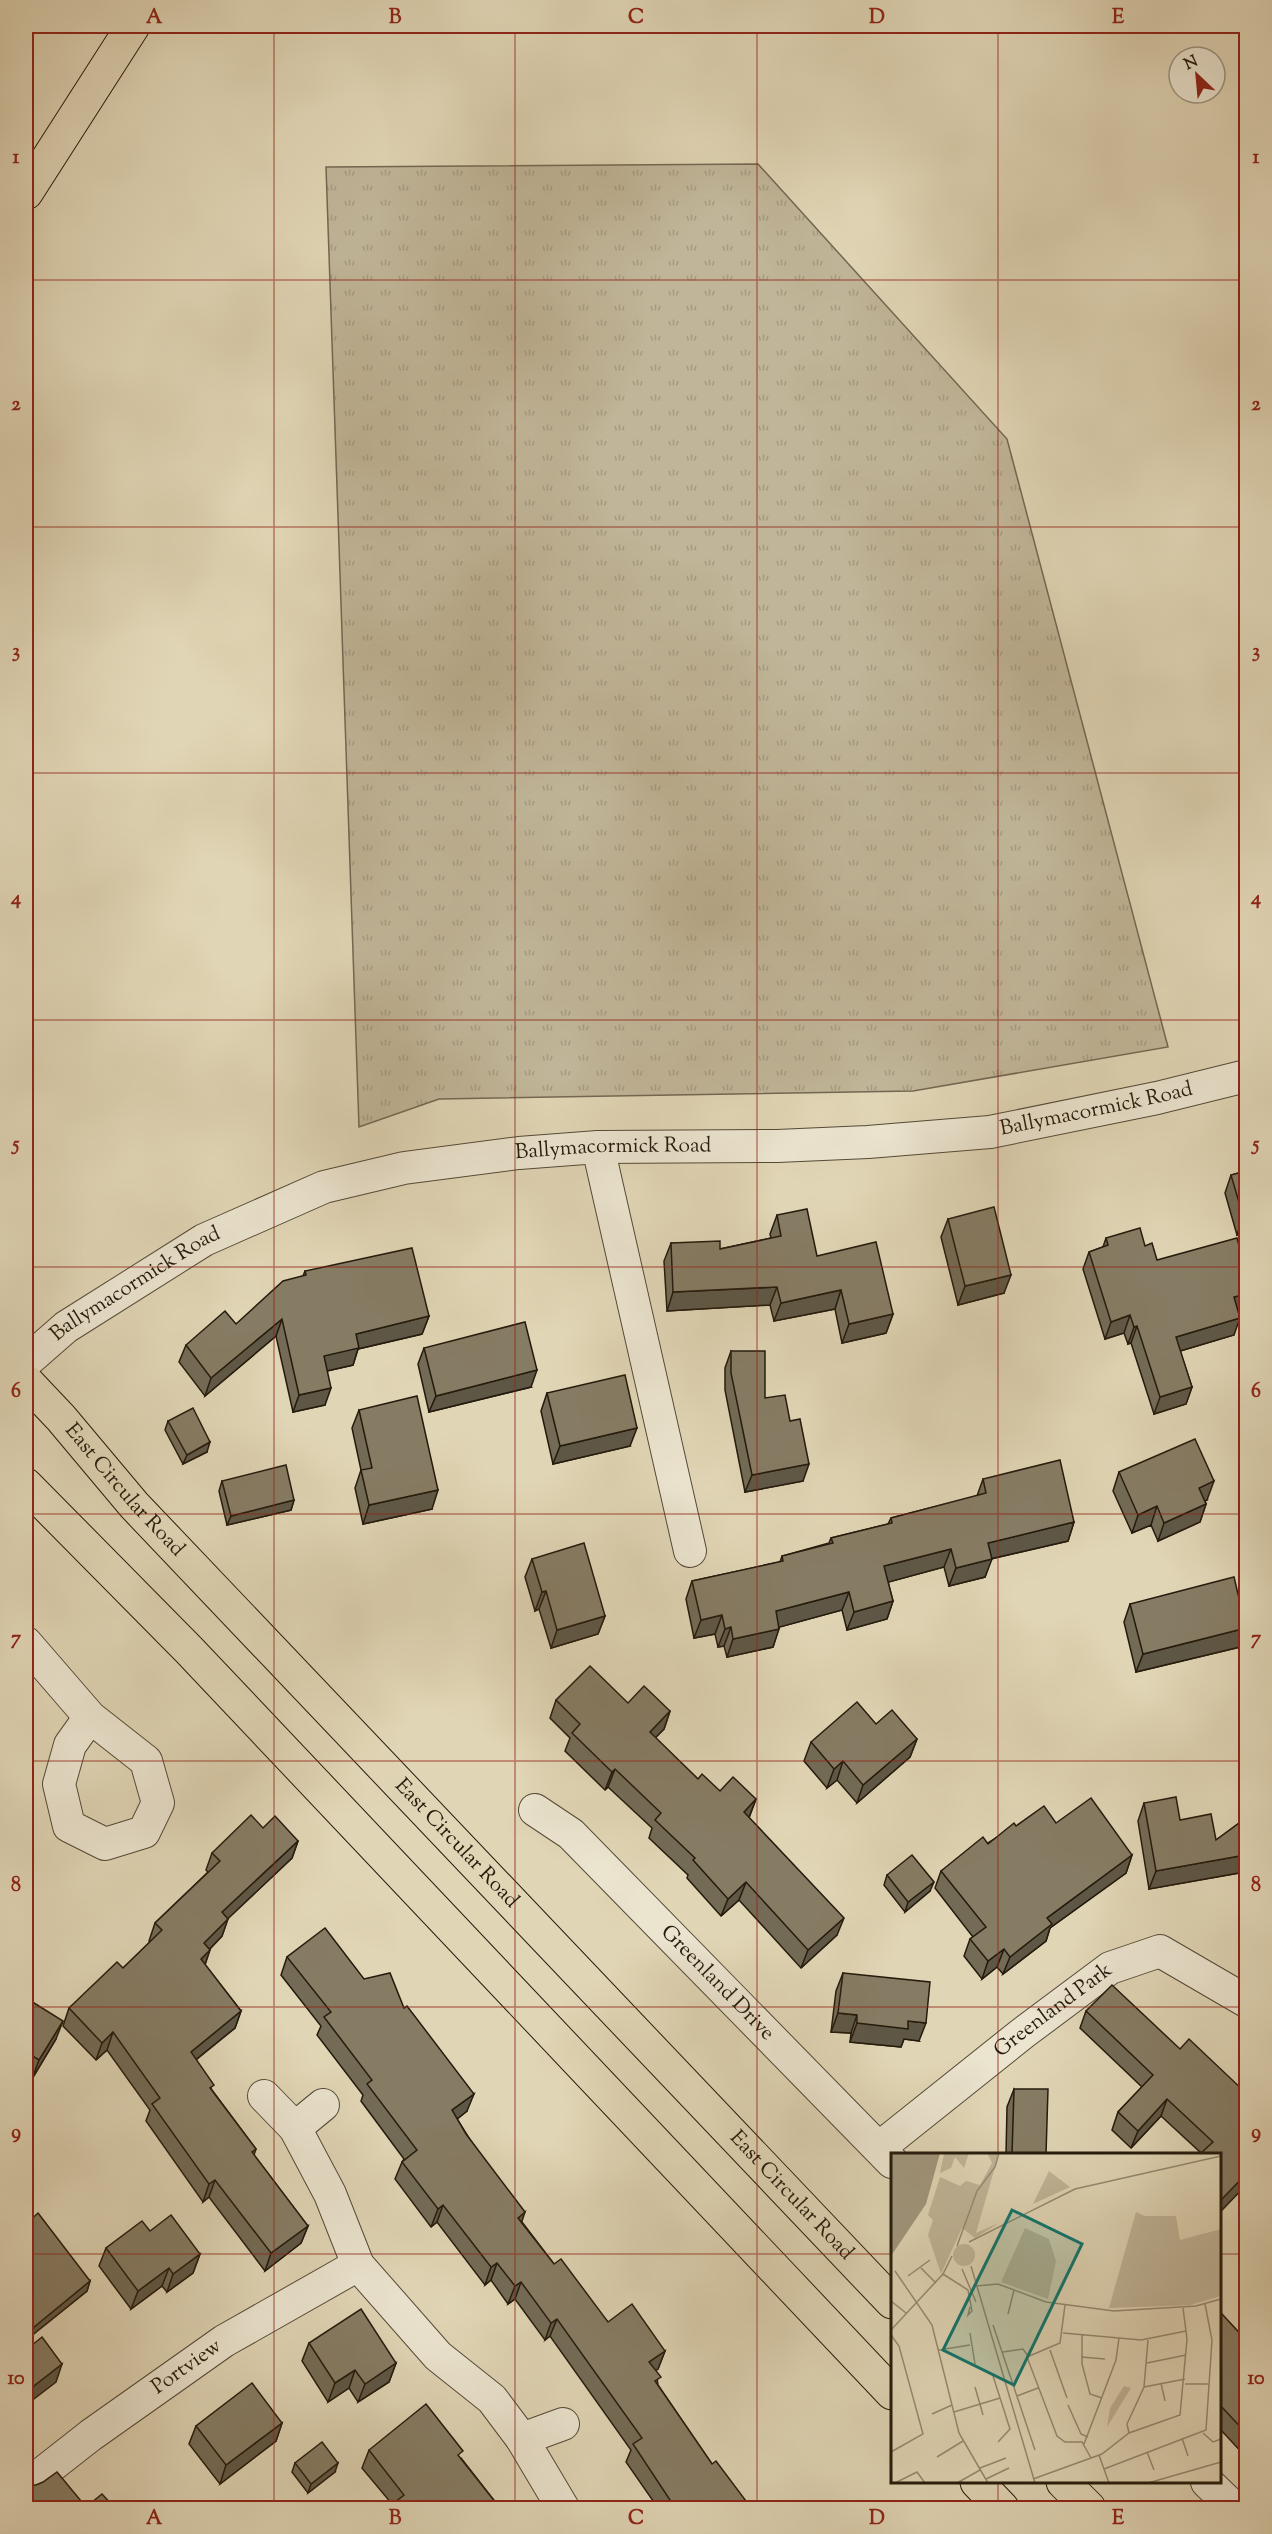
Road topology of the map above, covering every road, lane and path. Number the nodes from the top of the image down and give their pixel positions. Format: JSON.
{"nodes":[{"id":1,"x":133,"y":26,"type":"edge"},
{"id":2,"x":26,"y":193,"type":"edge"},
{"id":3,"x":1246,"y":1076,"type":"edge"},
{"id":4,"x":598,"y":1147,"type":"junction"},
{"id":5,"x":26,"y":1362,"type":"edge"},
{"id":6,"x":26,"y":1381,"type":"edge"},
{"id":7,"x":26,"y":1485,"type":"edge"},
{"id":8,"x":690,"y":1551,"type":"dead end"},
{"id":9,"x":26,"y":1643,"type":"edge"},
{"id":10,"x":90,"y":1717,"type":"dead end"},
{"id":11,"x":536,"y":1810,"type":"dead end"},
{"id":12,"x":1246,"y":2001,"type":"edge"},
{"id":13,"x":264,"y":2096,"type":"dead end"},
{"id":14,"x":323,"y":2105,"type":"dead end"},
{"id":15,"x":295,"y":2128,"type":"junction"},
{"id":16,"x":886,"y":2155,"type":"edge"},
{"id":17,"x":358,"y":2265,"type":"junction"},
{"id":18,"x":891,"y":2301,"type":"edge"},
{"id":19,"x":891,"y":2392,"type":"edge"},
{"id":20,"x":563,"y":2424,"type":"dead end"},
{"id":21,"x":522,"y":2439,"type":"junction"},
{"id":22,"x":979,"y":2483,"type":"edge"},
{"id":23,"x":1065,"y":2483,"type":"edge"},
{"id":24,"x":1209,"y":2483,"type":"edge"},
{"id":25,"x":26,"y":2486,"type":"edge"},
{"id":26,"x":563,"y":2508,"type":"edge"},
{"id":27,"x":1002,"y":2508,"type":"edge"},
{"id":28,"x":1089,"y":2508,"type":"edge"},
{"id":29,"x":1234,"y":2508,"type":"edge"}],
"edges":[{"from":1,"to":2,"type":"main road"},
{"from":3,"to":4,"type":"street","name":"Ballymacormick Road"},
{"from":4,"to":5,"type":"street","name":"Ballymacormick Road"},
{"from":4,"to":8,"type":"street"},
{"from":6,"to":18,"type":"main road","name":"East Circular Road"},
{"from":7,"to":19,"type":"main road"},
{"from":9,"to":10,"type":"street"},
{"from":11,"to":16,"type":"street","name":"Greenland Drive"},
{"from":12,"to":16,"type":"street","name":"Greenland Park"},
{"from":13,"to":15,"type":"street"},
{"from":14,"to":15,"type":"street"},
{"from":15,"to":17,"type":"street"},
{"from":17,"to":21,"type":"street"},
{"from":17,"to":25,"type":"street","name":"Portview"},
{"from":20,"to":21,"type":"street"},
{"from":21,"to":26,"type":"street"},
{"from":22,"to":27,"type":"main road"},
{"from":23,"to":28,"type":"main road"},
{"from":24,"to":29,"type":"street"}]}
